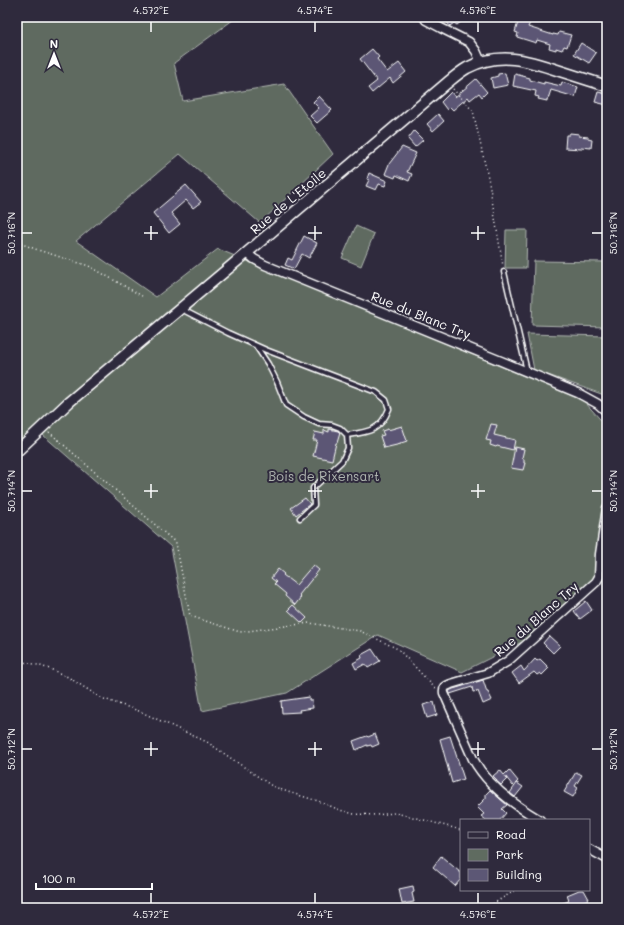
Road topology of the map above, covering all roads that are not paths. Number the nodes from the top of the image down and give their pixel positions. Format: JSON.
{"nodes":[{"id":1,"x":424,"y":17,"type":"edge"},
{"id":2,"x":481,"y":62,"type":"junction"},
{"id":3,"x":607,"y":86,"type":"edge"},
{"id":4,"x":247,"y":253,"type":"junction"},
{"id":5,"x":504,"y":272,"type":"road end"},
{"id":6,"x":180,"y":309,"type":"junction"},
{"id":7,"x":255,"y":345,"type":"junction"},
{"id":8,"x":527,"y":372,"type":"junction"},
{"id":9,"x":607,"y":412,"type":"edge"},
{"id":10,"x":347,"y":435,"type":"junction"},
{"id":11,"x":17,"y":451,"type":"edge"},
{"id":12,"x":607,"y":508,"type":"edge"},
{"id":13,"x":300,"y":518,"type":"dead end"},
{"id":14,"x":538,"y":819,"type":"edge"},
{"id":15,"x":590,"y":850,"type":"edge"},
{"id":16,"x":607,"y":859,"type":"edge"}],
"edges":[{"from":1,"to":2,"type":"street"},
{"from":2,"to":3,"type":"street","name":"Rue de L'Etoile"},
{"from":2,"to":4,"type":"street","name":"Rue de L'Etoile"},
{"from":4,"to":6,"type":"street","name":"Rue de L'Etoile"},
{"from":4,"to":8,"type":"street","name":"Rue du Blanc Try"},
{"from":5,"to":8,"type":"lane"},
{"from":6,"to":7,"type":"lane"},
{"from":6,"to":11,"type":"street","name":"Rue de L'Etoile"},
{"from":7,"to":10,"type":"lane"},
{"from":7,"to":10,"type":"lane"},
{"from":8,"to":9,"type":"street","name":"Rue du Blanc Try"},
{"from":10,"to":13,"type":"lane"},
{"from":12,"to":14,"type":"street","name":"Rue du Blanc Try"},
{"from":15,"to":16,"type":"street"}]}
